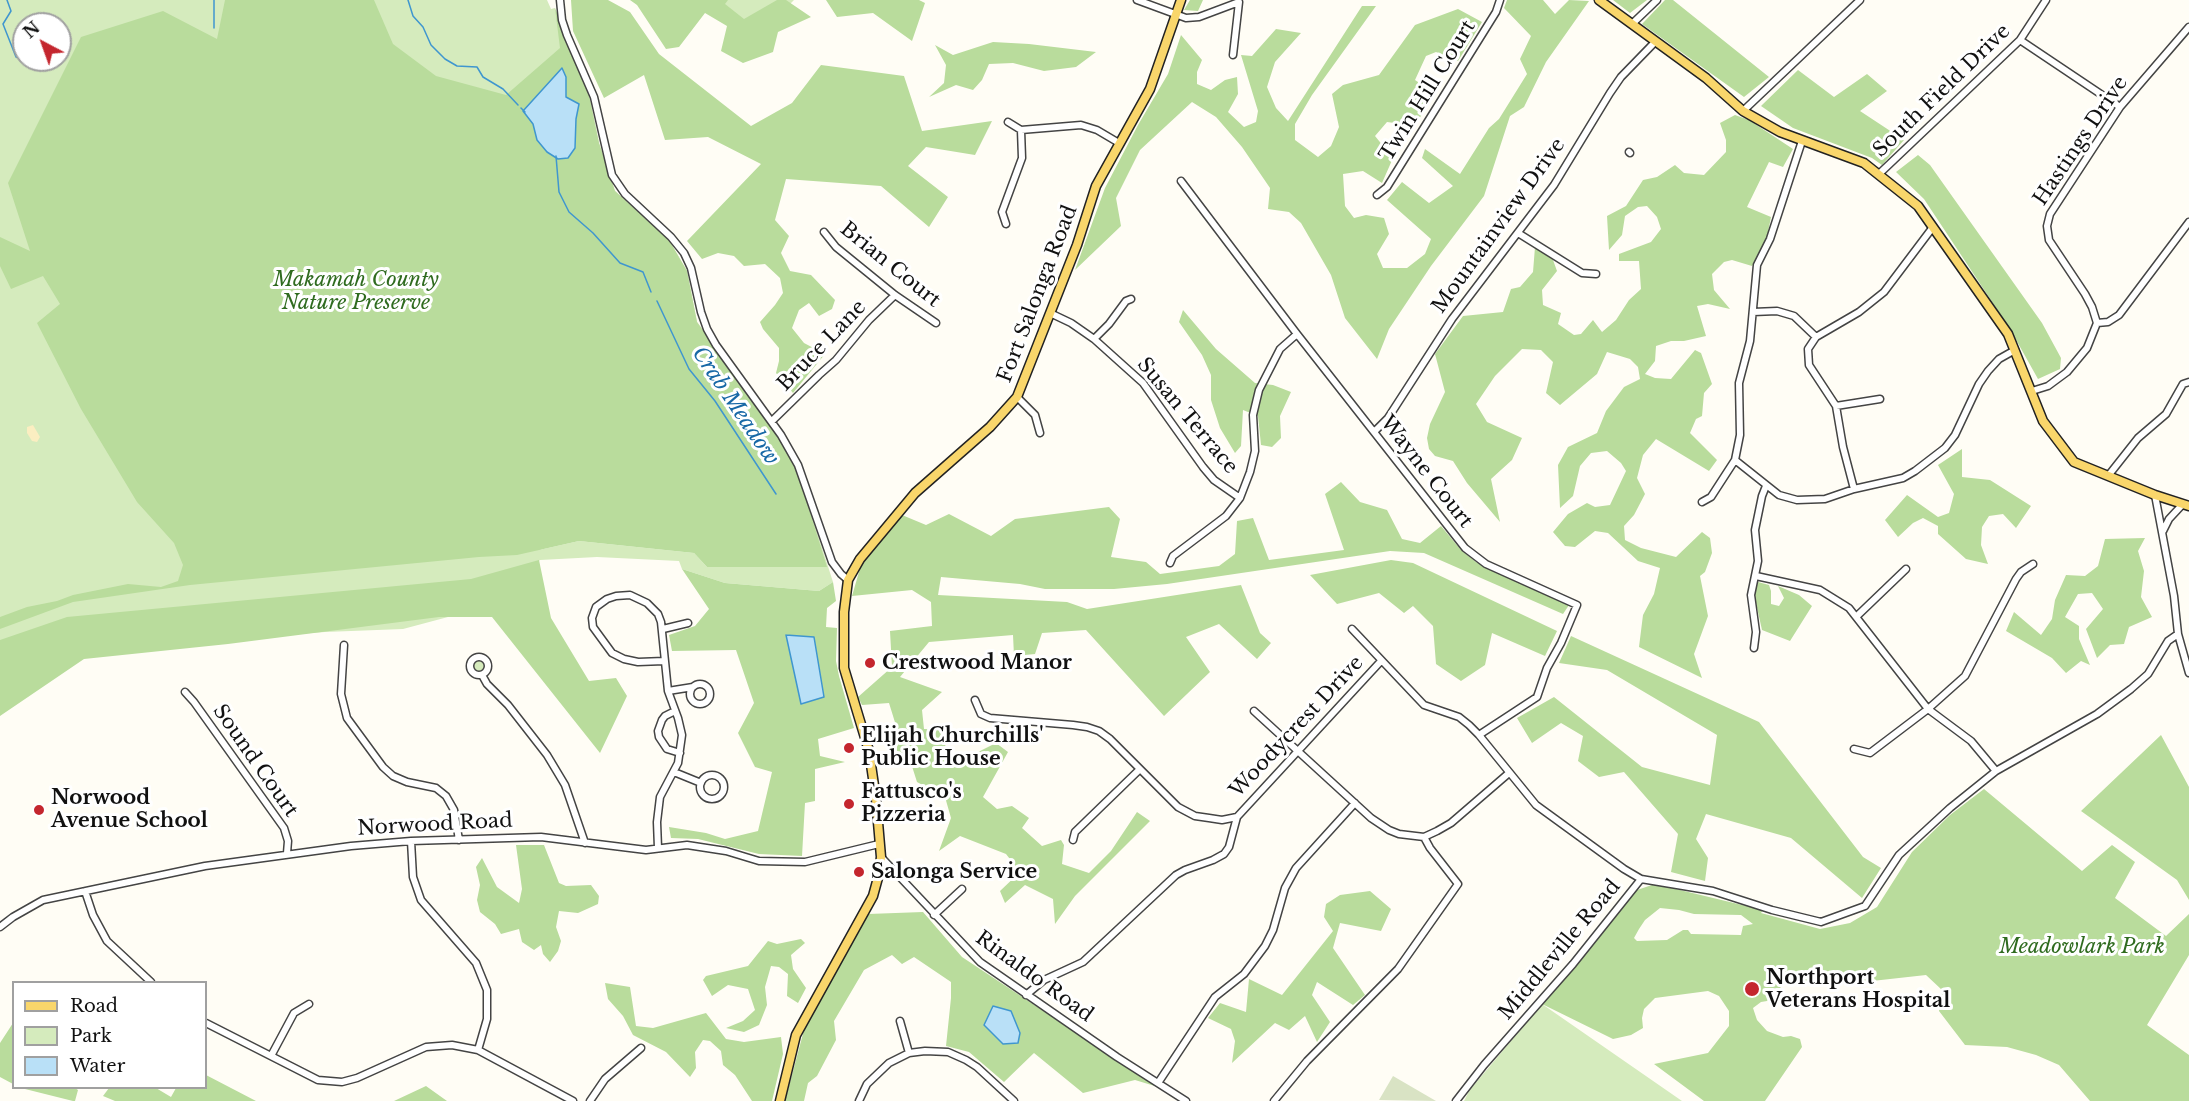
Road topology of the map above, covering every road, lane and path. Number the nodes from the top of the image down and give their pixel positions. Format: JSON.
{"nodes":[{"id":1,"x":560,"y":0,"type":"edge"},
{"id":2,"x":1137,"y":0,"type":"edge"},
{"id":3,"x":1181,"y":0,"type":"edge"},
{"id":4,"x":1500,"y":0,"type":"edge"},
{"id":5,"x":1599,"y":0,"type":"edge"},
{"id":6,"x":1657,"y":0,"type":"edge"},
{"id":7,"x":1860,"y":0,"type":"edge"},
{"id":8,"x":2046,"y":0,"type":"edge"},
{"id":9,"x":1239,"y":1,"type":"edge"},
{"id":10,"x":1175,"y":15,"type":"junction"},
{"id":11,"x":1632,"y":24,"type":"junction"},
{"id":12,"x":2189,"y":28,"type":"edge"},
{"id":13,"x":2020,"y":40,"type":"junction"},
{"id":14,"x":1655,"y":42,"type":"junction"},
{"id":15,"x":1233,"y":56,"type":"dead end"},
{"id":16,"x":2120,"y":108,"type":"junction"},
{"id":17,"x":1743,"y":111,"type":"junction"},
{"id":18,"x":1008,"y":122,"type":"dead end"},
{"id":19,"x":1021,"y":130,"type":"junction"},
{"id":20,"x":1802,"y":141,"type":"junction"},
{"id":21,"x":1119,"y":143,"type":"junction"},
{"id":22,"x":1879,"y":174,"type":"junction"},
{"id":23,"x":1181,"y":181,"type":"dead end"},
{"id":24,"x":1377,"y":195,"type":"dead end"},
{"id":25,"x":2189,"y":222,"type":"edge"},
{"id":26,"x":1006,"y":224,"type":"dead end"},
{"id":27,"x":1933,"y":227,"type":"junction"},
{"id":28,"x":824,"y":232,"type":"dead end"},
{"id":29,"x":1518,"y":232,"type":"junction"},
{"id":30,"x":1596,"y":274,"type":"dead end"},
{"id":31,"x":895,"y":294,"type":"junction"},
{"id":32,"x":1131,"y":298,"type":"dead end"},
{"id":33,"x":1050,"y":312,"type":"junction"},
{"id":34,"x":1753,"y":312,"type":"junction"},
{"id":35,"x":936,"y":323,"type":"dead end"},
{"id":36,"x":2097,"y":323,"type":"junction"},
{"id":37,"x":1297,"y":334,"type":"junction"},
{"id":38,"x":1816,"y":338,"type":"junction"},
{"id":39,"x":1094,"y":339,"type":"junction"},
{"id":40,"x":2015,"y":350,"type":"junction"},
{"id":41,"x":2189,"y":382,"type":"edge"},
{"id":42,"x":2032,"y":391,"type":"junction"},
{"id":43,"x":1017,"y":397,"type":"junction"},
{"id":44,"x":1880,"y":399,"type":"dead end"},
{"id":45,"x":1836,"y":406,"type":"junction"},
{"id":46,"x":772,"y":421,"type":"junction"},
{"id":47,"x":1374,"y":432,"type":"junction"},
{"id":48,"x":1040,"y":433,"type":"dead end"},
{"id":49,"x":1736,"y":460,"type":"junction"},
{"id":50,"x":2108,"y":476,"type":"junction"},
{"id":51,"x":1767,"y":486,"type":"junction"},
{"id":52,"x":1854,"y":489,"type":"junction"},
{"id":53,"x":2155,"y":495,"type":"junction"},
{"id":54,"x":1240,"y":498,"type":"junction"},
{"id":55,"x":1702,"y":502,"type":"dead end"},
{"id":56,"x":2186,"y":505,"type":"edge"},
{"id":57,"x":2162,"y":531,"type":"junction"},
{"id":58,"x":1170,"y":563,"type":"dead end"},
{"id":59,"x":2034,"y":564,"type":"dead end"},
{"id":60,"x":1906,"y":569,"type":"dead end"},
{"id":61,"x":1756,"y":576,"type":"junction"},
{"id":62,"x":848,"y":580,"type":"junction"},
{"id":63,"x":1857,"y":616,"type":"junction"},
{"id":64,"x":688,"y":623,"type":"dead end"},
{"id":65,"x":663,"y":628,"type":"junction"},
{"id":66,"x":1352,"y":629,"type":"dead end"},
{"id":67,"x":2178,"y":634,"type":"junction"},
{"id":68,"x":344,"y":645,"type":"dead end"},
{"id":69,"x":1754,"y":648,"type":"dead end"},
{"id":70,"x":664,"y":661,"type":"junction"},
{"id":71,"x":1381,"y":661,"type":"junction"},
{"id":72,"x":2189,"y":673,"type":"edge"},
{"id":73,"x":482,"y":675,"type":"dead end"},
{"id":74,"x":694,"y":687,"type":"dead end"},
{"id":75,"x":668,"y":691,"type":"junction"},
{"id":76,"x":184,"y":692,"type":"dead end"},
{"id":77,"x":975,"y":700,"type":"dead end"},
{"id":78,"x":1928,"y":709,"type":"junction"},
{"id":79,"x":675,"y":711,"type":"junction"},
{"id":80,"x":1254,"y":711,"type":"dead end"},
{"id":81,"x":1479,"y":735,"type":"junction"},
{"id":82,"x":1854,"y":749,"type":"dead end"},
{"id":83,"x":1297,"y":751,"type":"junction"},
{"id":84,"x":680,"y":753,"type":"junction"},
{"id":85,"x":1140,"y":770,"type":"junction"},
{"id":86,"x":1996,"y":771,"type":"junction"},
{"id":87,"x":674,"y":772,"type":"junction"},
{"id":88,"x":1509,"y":772,"type":"junction"},
{"id":89,"x":701,"y":783,"type":"dead end"},
{"id":90,"x":1355,"y":803,"type":"junction"},
{"id":91,"x":1237,"y":817,"type":"junction"},
{"id":92,"x":1424,"y":837,"type":"junction"},
{"id":93,"x":459,"y":840,"type":"junction"},
{"id":94,"x":1072,"y":840,"type":"dead end"},
{"id":95,"x":411,"y":841,"type":"junction"},
{"id":96,"x":585,"y":843,"type":"junction"},
{"id":97,"x":879,"y":844,"type":"junction"},
{"id":98,"x":658,"y":848,"type":"junction"},
{"id":99,"x":287,"y":853,"type":"junction"},
{"id":100,"x":881,"y":856,"type":"junction"},
{"id":101,"x":1641,"y":879,"type":"junction"},
{"id":102,"x":962,"y":890,"type":"dead end"},
{"id":103,"x":86,"y":891,"type":"junction"},
{"id":104,"x":934,"y":915,"type":"junction"},
{"id":105,"x":0,"y":927,"type":"edge"},
{"id":106,"x":150,"y":981,"type":"edge"},
{"id":107,"x":1026,"y":995,"type":"junction"},
{"id":108,"x":309,"y":1004,"type":"dead end"},
{"id":109,"x":900,"y":1021,"type":"dead end"},
{"id":110,"x":207,"y":1024,"type":"edge"},
{"id":111,"x":641,"y":1048,"type":"dead end"},
{"id":112,"x":478,"y":1050,"type":"junction"},
{"id":113,"x":909,"y":1053,"type":"junction"},
{"id":114,"x":271,"y":1056,"type":"junction"},
{"id":115,"x":1158,"y":1083,"type":"junction"},
{"id":116,"x":1011,"y":1100,"type":"edge"},
{"id":117,"x":1181,"y":1100,"type":"edge"},
{"id":118,"x":573,"y":1101,"type":"edge"},
{"id":119,"x":590,"y":1101,"type":"edge"},
{"id":120,"x":780,"y":1101,"type":"edge"},
{"id":121,"x":858,"y":1101,"type":"edge"},
{"id":122,"x":1274,"y":1101,"type":"edge"},
{"id":123,"x":1456,"y":1101,"type":"edge"}],
"edges":[{"from":1,"to":46,"type":"street"},
{"from":2,"to":10,"type":"street"},
{"from":3,"to":10,"type":"main road","name":"Fort Salonga Road"},
{"from":4,"to":24,"type":"street","name":"Twin Hill Court"},
{"from":5,"to":11,"type":"main road"},
{"from":6,"to":11,"type":"street"},
{"from":7,"to":17,"type":"street"},
{"from":8,"to":13,"type":"street","name":"South Field Drive"},
{"from":9,"to":10,"type":"street"},
{"from":9,"to":15,"type":"street"},
{"from":10,"to":21,"type":"main road","name":"Fort Salonga Road"},
{"from":11,"to":14,"type":"main road"},
{"from":12,"to":16,"type":"street","name":"Hastings Drive"},
{"from":13,"to":16,"type":"street"},
{"from":13,"to":22,"type":"street","name":"South Field Drive"},
{"from":14,"to":17,"type":"main road"},
{"from":14,"to":29,"type":"street","name":"Mountainview Drive"},
{"from":16,"to":36,"type":"street","name":"Hastings Drive"},
{"from":17,"to":20,"type":"main road"},
{"from":18,"to":19,"type":"street"},
{"from":19,"to":21,"type":"street"},
{"from":19,"to":26,"type":"street"},
{"from":20,"to":22,"type":"main road"},
{"from":20,"to":34,"type":"street"},
{"from":21,"to":33,"type":"main road","name":"Fort Salonga Road"},
{"from":22,"to":27,"type":"main road"},
{"from":23,"to":37,"type":"street","name":"Wayne Court"},
{"from":25,"to":36,"type":"street"},
{"from":27,"to":38,"type":"street"},
{"from":27,"to":40,"type":"main road"},
{"from":28,"to":31,"type":"street","name":"Brian Court"},
{"from":29,"to":30,"type":"street"},
{"from":29,"to":47,"type":"street","name":"Mountainview Drive"},
{"from":31,"to":35,"type":"street","name":"Brian Court"},
{"from":31,"to":46,"type":"street","name":"Bruce Lane"},
{"from":32,"to":39,"type":"street"},
{"from":33,"to":39,"type":"street","name":"Susan Terrace"},
{"from":33,"to":43,"type":"main road","name":"Fort Salonga Road"},
{"from":34,"to":38,"type":"street"},
{"from":34,"to":49,"type":"street"},
{"from":36,"to":42,"type":"street"},
{"from":37,"to":47,"type":"street","name":"Wayne Court"},
{"from":37,"to":54,"type":"street"},
{"from":38,"to":45,"type":"street"},
{"from":39,"to":54,"type":"street","name":"Susan Terrace"},
{"from":40,"to":42,"type":"main road"},
{"from":40,"to":52,"type":"street"},
{"from":41,"to":50,"type":"street"},
{"from":42,"to":50,"type":"main road"},
{"from":43,"to":48,"type":"street"},
{"from":43,"to":62,"type":"main road","name":"Fort Salonga Road"},
{"from":44,"to":45,"type":"street"},
{"from":45,"to":52,"type":"street"},
{"from":46,"to":62,"type":"street"},
{"from":47,"to":81,"type":"street","name":"Wayne Court"},
{"from":49,"to":51,"type":"street"},
{"from":49,"to":55,"type":"street"},
{"from":50,"to":53,"type":"main road"},
{"from":51,"to":52,"type":"street"},
{"from":51,"to":61,"type":"street"},
{"from":53,"to":56,"type":"main road"},
{"from":53,"to":57,"type":"street"},
{"from":54,"to":58,"type":"street"},
{"from":56,"to":57,"type":"street"},
{"from":57,"to":67,"type":"street"},
{"from":59,"to":78,"type":"street"},
{"from":60,"to":63,"type":"street"},
{"from":61,"to":63,"type":"street"},
{"from":61,"to":69,"type":"street"},
{"from":62,"to":97,"type":"main road","name":"Fort Salonga Road"},
{"from":63,"to":78,"type":"street"},
{"from":64,"to":65,"type":"street"},
{"from":65,"to":70,"type":"street"},
{"from":65,"to":70,"type":"street"},
{"from":66,"to":71,"type":"street"},
{"from":67,"to":72,"type":"street"},
{"from":67,"to":86,"type":"street","name":"Middleville Road"},
{"from":68,"to":93,"type":"street"},
{"from":70,"to":75,"type":"street"},
{"from":71,"to":81,"type":"street"},
{"from":71,"to":83,"type":"street","name":"Woodycrest Drive"},
{"from":73,"to":96,"type":"street"},
{"from":74,"to":75,"type":"street"},
{"from":75,"to":79,"type":"street"},
{"from":76,"to":99,"type":"street","name":"Sound Court"},
{"from":77,"to":85,"type":"street"},
{"from":78,"to":82,"type":"street"},
{"from":78,"to":86,"type":"street"},
{"from":79,"to":84,"type":"street"},
{"from":79,"to":84,"type":"street"},
{"from":80,"to":83,"type":"street"},
{"from":81,"to":88,"type":"street"},
{"from":83,"to":90,"type":"street"},
{"from":83,"to":91,"type":"street","name":"Woodycrest Drive"},
{"from":84,"to":87,"type":"street"},
{"from":85,"to":91,"type":"street"},
{"from":85,"to":94,"type":"street"},
{"from":86,"to":101,"type":"street","name":"Middleville Road"},
{"from":87,"to":89,"type":"street"},
{"from":87,"to":98,"type":"street"},
{"from":88,"to":92,"type":"street"},
{"from":88,"to":101,"type":"street"},
{"from":90,"to":92,"type":"street"},
{"from":90,"to":115,"type":"street"},
{"from":91,"to":107,"type":"street","name":"Woodycrest Drive"},
{"from":92,"to":122,"type":"street"},
{"from":93,"to":95,"type":"street","name":"Norwood Road"},
{"from":93,"to":96,"type":"street","name":"Norwood Road"},
{"from":95,"to":99,"type":"street","name":"Norwood Road"},
{"from":95,"to":112,"type":"street"},
{"from":96,"to":98,"type":"street","name":"Norwood Road"},
{"from":97,"to":98,"type":"street","name":"Norwood Road"},
{"from":97,"to":100,"type":"main road","name":"Fort Salonga Road"},
{"from":99,"to":103,"type":"street","name":"Norwood Road"},
{"from":100,"to":104,"type":"street","name":"Rinaldo Road"},
{"from":100,"to":120,"type":"main road","name":"Fort Salonga Road"},
{"from":101,"to":123,"type":"street","name":"Middleville Road"},
{"from":102,"to":104,"type":"street"},
{"from":103,"to":105,"type":"street","name":"Norwood Road"},
{"from":103,"to":106,"type":"street"},
{"from":104,"to":107,"type":"street","name":"Rinaldo Road"},
{"from":107,"to":115,"type":"street","name":"Rinaldo Road"},
{"from":108,"to":114,"type":"street"},
{"from":109,"to":113,"type":"street"},
{"from":110,"to":114,"type":"street"},
{"from":111,"to":119,"type":"street"},
{"from":112,"to":114,"type":"street"},
{"from":112,"to":118,"type":"street"},
{"from":113,"to":116,"type":"street"},
{"from":113,"to":121,"type":"street"},
{"from":115,"to":117,"type":"street","name":"Rinaldo Road"}]}
